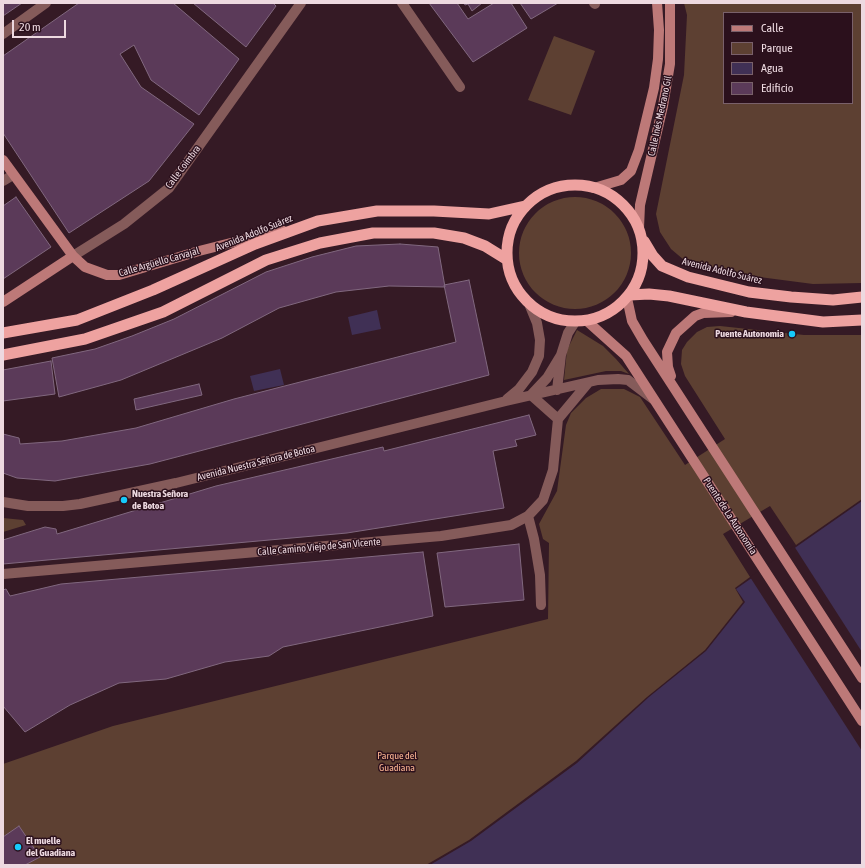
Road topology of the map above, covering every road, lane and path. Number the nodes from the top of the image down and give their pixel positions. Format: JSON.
{"nodes":[{"id":1,"x":46,"y":3,"type":"edge"},
{"id":2,"x":301,"y":3,"type":"edge"},
{"id":3,"x":402,"y":3,"type":"edge"},
{"id":4,"x":657,"y":3,"type":"edge"},
{"id":5,"x":670,"y":3,"type":"edge"},
{"id":6,"x":3,"y":34,"type":"edge"},
{"id":7,"x":460,"y":87,"type":"dead end"},
{"id":8,"x":3,"y":160,"type":"edge"},
{"id":9,"x":13,"y":175,"type":"junction"},
{"id":10,"x":3,"y":181,"type":"edge"},
{"id":11,"x":594,"y":188,"type":"junction"},
{"id":12,"x":525,"y":206,"type":"junction"},
{"id":13,"x":318,"y":221,"type":"junction"},
{"id":14,"x":640,"y":231,"type":"junction"},
{"id":15,"x":73,"y":256,"type":"junction"},
{"id":16,"x":506,"y":259,"type":"junction"},
{"id":17,"x":628,"y":297,"type":"junction"},
{"id":18,"x":862,"y":297,"type":"edge"},
{"id":19,"x":3,"y":302,"type":"edge"},
{"id":20,"x":530,"y":306,"type":"junction"},
{"id":21,"x":746,"y":312,"type":"junction"},
{"id":22,"x":862,"y":320,"type":"edge"},
{"id":23,"x":587,"y":321,"type":"junction"},
{"id":24,"x":574,"y":322,"type":"junction"},
{"id":25,"x":3,"y":333,"type":"edge"},
{"id":26,"x":3,"y":355,"type":"edge"},
{"id":27,"x":561,"y":355,"type":"junction"},
{"id":28,"x":588,"y":383,"type":"junction"},
{"id":29,"x":676,"y":389,"type":"junction"},
{"id":30,"x":558,"y":390,"type":"junction"},
{"id":31,"x":531,"y":395,"type":"junction"},
{"id":32,"x":506,"y":401,"type":"junction"},
{"id":33,"x":656,"y":401,"type":"junction"},
{"id":34,"x":558,"y":419,"type":"junction"},
{"id":35,"x":4,"y":502,"type":"edge"},
{"id":36,"x":528,"y":516,"type":"junction"},
{"id":37,"x":3,"y":574,"type":"edge"},
{"id":38,"x":541,"y":606,"type":"dead end"},
{"id":39,"x":862,"y":678,"type":"edge"},
{"id":40,"x":862,"y":721,"type":"edge"}],
"edges":[{"from":1,"to":6,"type":"street"},
{"from":2,"to":15,"type":"street","name":"Calle Coimbra"},
{"from":3,"to":7,"type":"street"},
{"from":4,"to":11,"type":"main road","name":"Calle Inés Medrano Gil"},
{"from":5,"to":14,"type":"main road","name":"Calle Inés Medrano Gil"},
{"from":8,"to":9,"type":"main road","name":"Calle Argüello Carvajal"},
{"from":9,"to":10,"type":"street"},
{"from":9,"to":15,"type":"main road","name":"Calle Argüello Carvajal"},
{"from":11,"to":12,"type":"highway"},
{"from":11,"to":14,"type":"highway"},
{"from":12,"to":13,"type":"highway","name":"Avenida Adolfo Suárez"},
{"from":12,"to":16,"type":"highway"},
{"from":13,"to":15,"type":"main road","name":"Calle Argüello Carvajal"},
{"from":13,"to":25,"type":"highway","name":"Avenida Adolfo Suárez"},
{"from":14,"to":17,"type":"highway"},
{"from":14,"to":18,"type":"highway","name":"Avenida Adolfo Suárez"},
{"from":15,"to":19,"type":"main road","name":"Calle Coimbra"},
{"from":16,"to":20,"type":"highway"},
{"from":16,"to":26,"type":"highway"},
{"from":17,"to":21,"type":"highway"},
{"from":17,"to":23,"type":"highway"},
{"from":17,"to":29,"type":"main road"},
{"from":20,"to":24,"type":"highway"},
{"from":20,"to":32,"type":"street","name":"Avenida Nuestra Señora de Botoa"},
{"from":21,"to":22,"type":"highway"},
{"from":21,"to":29,"type":"main road"},
{"from":23,"to":24,"type":"highway"},
{"from":23,"to":33,"type":"main road","name":"Puente de La Autonomía"},
{"from":24,"to":27,"type":"street"},
{"from":27,"to":30,"type":"street"},
{"from":27,"to":31,"type":"street"},
{"from":28,"to":30,"type":"street","name":"Avenida Nuestra Señora de Botoa"},
{"from":28,"to":33,"type":"street","name":"Avenida Nuestra Señora de Botoa"},
{"from":28,"to":34,"type":"street"},
{"from":29,"to":39,"type":"main road"},
{"from":30,"to":31,"type":"street","name":"Avenida Nuestra Señora de Botoa"},
{"from":31,"to":32,"type":"street","name":"Avenida Nuestra Señora de Botoa"},
{"from":31,"to":34,"type":"street"},
{"from":32,"to":35,"type":"street","name":"Avenida Nuestra Señora de Botoa"},
{"from":33,"to":40,"type":"main road","name":"Puente de La Autonomía"},
{"from":34,"to":36,"type":"street","name":"Calle Camino Viejo de San Vicente"},
{"from":36,"to":37,"type":"street","name":"Calle Camino Viejo de San Vicente"},
{"from":36,"to":38,"type":"street"}]}
